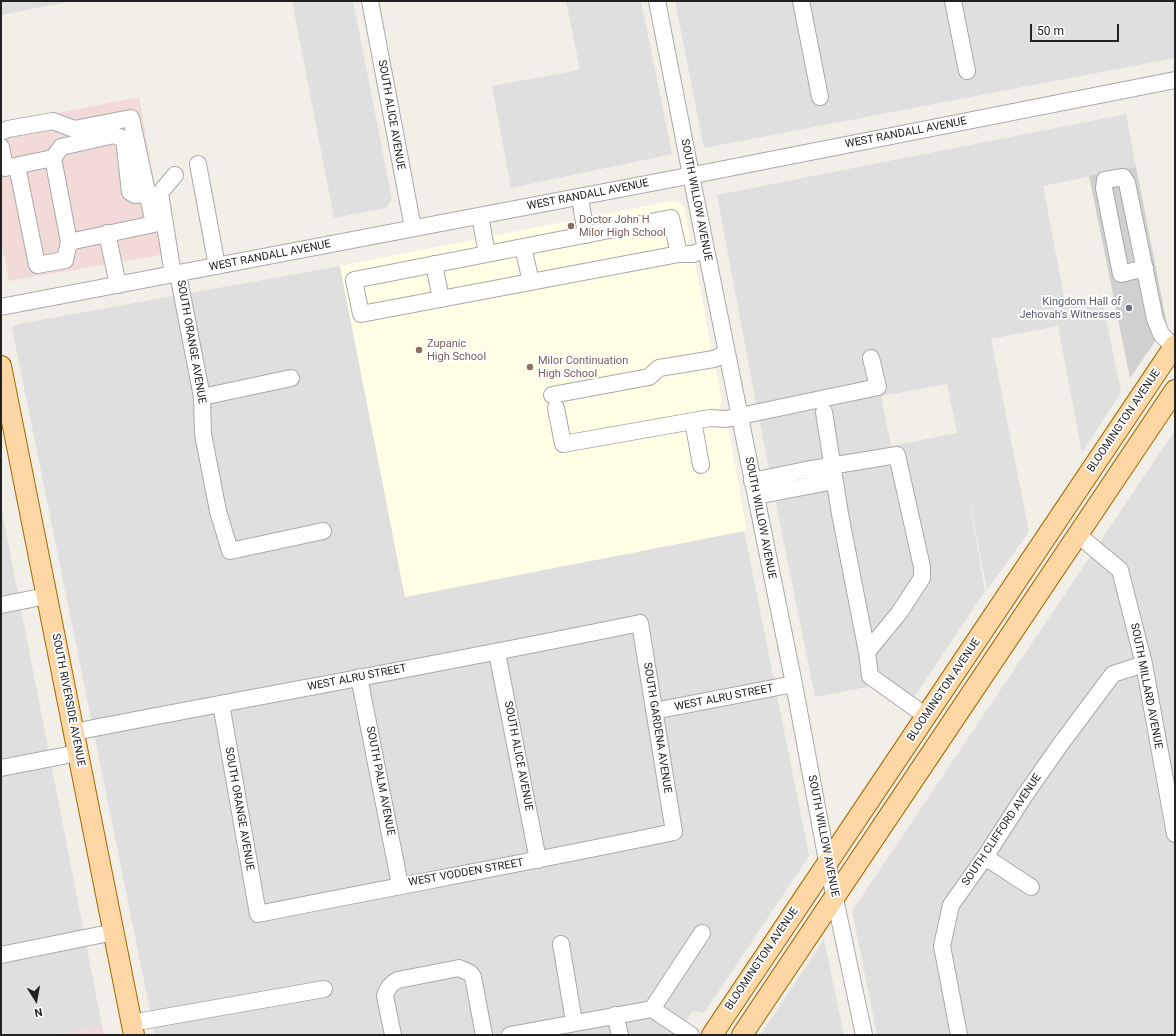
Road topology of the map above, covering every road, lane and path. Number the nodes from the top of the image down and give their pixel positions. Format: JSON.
{"nodes":[{"id":1,"x":370,"y":1,"type":"edge"},
{"id":2,"x":657,"y":1,"type":"edge"},
{"id":3,"x":801,"y":1,"type":"edge"},
{"id":4,"x":953,"y":1,"type":"edge"},
{"id":5,"x":967,"y":71,"type":"dead end"},
{"id":6,"x":1175,"y":80,"type":"edge"},
{"id":7,"x":820,"y":97,"type":"dead end"},
{"id":8,"x":74,"y":129,"type":"junction"},
{"id":9,"x":1,"y":132,"type":"edge"},
{"id":10,"x":1,"y":147,"type":"edge"},
{"id":11,"x":57,"y":152,"type":"junction"},
{"id":12,"x":198,"y":164,"type":"dead end"},
{"id":13,"x":11,"y":167,"type":"junction"},
{"id":14,"x":175,"y":175,"type":"dead end"},
{"id":15,"x":691,"y":175,"type":"junction"},
{"id":16,"x":148,"y":193,"type":"junction"},
{"id":17,"x":580,"y":197,"type":"junction"},
{"id":18,"x":480,"y":216,"type":"junction"},
{"id":19,"x":413,"y":228,"type":"junction"},
{"id":20,"x":107,"y":233,"type":"junction"},
{"id":21,"x":586,"y":235,"type":"junction"},
{"id":22,"x":69,"y":242,"type":"junction"},
{"id":23,"x":523,"y":247,"type":"junction"},
{"id":24,"x":706,"y":249,"type":"junction"},
{"id":25,"x":487,"y":254,"type":"junction"},
{"id":26,"x":679,"y":254,"type":"junction"},
{"id":27,"x":434,"y":264,"type":"junction"},
{"id":28,"x":217,"y":266,"type":"junction"},
{"id":29,"x":1144,"y":268,"type":"junction"},
{"id":30,"x":176,"y":274,"type":"junction"},
{"id":31,"x":531,"y":282,"type":"junction"},
{"id":32,"x":118,"y":285,"type":"junction"},
{"id":33,"x":441,"y":299,"type":"junction"},
{"id":34,"x":1,"y":308,"type":"edge"},
{"id":35,"x":1174,"y":346,"type":"edge"},
{"id":36,"x":727,"y":353,"type":"junction"},
{"id":37,"x":871,"y":358,"type":"dead end"},
{"id":38,"x":1,"y":366,"type":"edge"},
{"id":39,"x":291,"y":378,"type":"dead end"},
{"id":40,"x":1175,"y":390,"type":"edge"},
{"id":41,"x":202,"y":397,"type":"junction"},
{"id":42,"x":824,"y":412,"type":"dead end"},
{"id":43,"x":740,"y":415,"type":"junction"},
{"id":44,"x":693,"y":421,"type":"junction"},
{"id":45,"x":701,"y":465,"type":"dead end"},
{"id":46,"x":833,"y":474,"type":"junction"},
{"id":47,"x":754,"y":488,"type":"junction"},
{"id":48,"x":323,"y":531,"type":"dead end"},
{"id":49,"x":1077,"y":534,"type":"junction"},
{"id":50,"x":47,"y":596,"type":"junction"},
{"id":51,"x":1,"y":605,"type":"edge"},
{"id":52,"x":640,"y":623,"type":"joint"},
{"id":53,"x":867,"y":652,"type":"junction"},
{"id":54,"x":497,"y":653,"type":"junction"},
{"id":55,"x":1144,"y":664,"type":"junction"},
{"id":56,"x":360,"y":677,"type":"junction"},
{"id":57,"x":794,"y":684,"type":"junction"},
{"id":58,"x":221,"y":704,"type":"junction"},
{"id":59,"x":654,"y":711,"type":"junction"},
{"id":60,"x":926,"y":716,"type":"junction"},
{"id":61,"x":74,"y":732,"type":"junction"},
{"id":62,"x":78,"y":753,"type":"junction"},
{"id":63,"x":1,"y":768,"type":"edge"},
{"id":64,"x":674,"y":832,"type":"joint"},
{"id":65,"x":1175,"y":834,"type":"edge"},
{"id":66,"x":985,"y":856,"type":"junction"},
{"id":67,"x":538,"y":860,"type":"junction"},
{"id":68,"x":827,"y":861,"type":"junction"},
{"id":69,"x":400,"y":885,"type":"junction"},
{"id":70,"x":1031,"y":887,"type":"dead end"},
{"id":71,"x":835,"y":898,"type":"junction"},
{"id":72,"x":258,"y":914,"type":"joint"},
{"id":73,"x":114,"y":932,"type":"junction"},
{"id":74,"x":702,"y":932,"type":"dead end"},
{"id":75,"x":561,"y":944,"type":"dead end"},
{"id":76,"x":1,"y":955,"type":"edge"},
{"id":77,"x":324,"y":989,"type":"dead end"},
{"id":78,"x":652,"y":1009,"type":"junction"},
{"id":79,"x":616,"y":1015,"type":"junction"},
{"id":80,"x":574,"y":1022,"type":"junction"},
{"id":81,"x":133,"y":1029,"type":"edge"},
{"id":82,"x":531,"y":1033,"type":"edge"},
{"id":83,"x":393,"y":1035,"type":"edge"},
{"id":84,"x":484,"y":1035,"type":"edge"},
{"id":85,"x":510,"y":1035,"type":"edge"},
{"id":86,"x":620,"y":1035,"type":"edge"},
{"id":87,"x":691,"y":1035,"type":"edge"},
{"id":88,"x":712,"y":1035,"type":"edge"},
{"id":89,"x":742,"y":1035,"type":"edge"},
{"id":90,"x":864,"y":1035,"type":"edge"},
{"id":91,"x":959,"y":1035,"type":"edge"}],
"edges":[{"from":1,"to":19,"type":"street","name":"SOUTH ALICE AVENUE"},
{"from":2,"to":15,"type":"street","name":"SOUTH WILLOW AVENUE"},
{"from":3,"to":7,"type":"street"},
{"from":4,"to":5,"type":"street"},
{"from":6,"to":15,"type":"street","name":"WEST RANDALL AVENUE"},
{"from":8,"to":9,"type":"street"},
{"from":8,"to":11,"type":"street"},
{"from":8,"to":16,"type":"street"},
{"from":10,"to":13,"type":"street"},
{"from":11,"to":13,"type":"street"},
{"from":11,"to":16,"type":"street"},
{"from":11,"to":22,"type":"street"},
{"from":12,"to":28,"type":"street"},
{"from":13,"to":22,"type":"street"},
{"from":14,"to":30,"type":"street","name":"SOUTH ORANGE AVENUE"},
{"from":15,"to":17,"type":"street","name":"WEST RANDALL AVENUE"},
{"from":15,"to":24,"type":"street","name":"SOUTH WILLOW AVENUE"},
{"from":16,"to":20,"type":"street"},
{"from":17,"to":18,"type":"street","name":"WEST RANDALL AVENUE"},
{"from":17,"to":21,"type":"street"},
{"from":18,"to":19,"type":"street","name":"WEST RANDALL AVENUE"},
{"from":18,"to":25,"type":"street"},
{"from":19,"to":28,"type":"street","name":"WEST RANDALL AVENUE"},
{"from":20,"to":22,"type":"street"},
{"from":20,"to":32,"type":"street"},
{"from":21,"to":23,"type":"street"},
{"from":21,"to":26,"type":"street"},
{"from":23,"to":25,"type":"street"},
{"from":23,"to":31,"type":"street"},
{"from":24,"to":26,"type":"street"},
{"from":24,"to":36,"type":"street","name":"SOUTH WILLOW AVENUE"},
{"from":25,"to":27,"type":"street"},
{"from":26,"to":31,"type":"street"},
{"from":27,"to":33,"type":"street"},
{"from":27,"to":33,"type":"street"},
{"from":28,"to":30,"type":"street","name":"WEST RANDALL AVENUE"},
{"from":29,"to":29,"type":"street"},
{"from":29,"to":35,"type":"street"},
{"from":30,"to":32,"type":"street","name":"WEST RANDALL AVENUE"},
{"from":30,"to":41,"type":"street","name":"SOUTH ORANGE AVENUE"},
{"from":31,"to":33,"type":"street"},
{"from":32,"to":34,"type":"street","name":"WEST RANDALL AVENUE"},
{"from":35,"to":60,"type":"main road","name":"BLOOMINGTON AVENUE"},
{"from":36,"to":43,"type":"street","name":"SOUTH WILLOW AVENUE"},
{"from":36,"to":44,"type":"street"},
{"from":37,"to":43,"type":"street"},
{"from":38,"to":50,"type":"main road","name":"SOUTH RIVERSIDE AVENUE"},
{"from":39,"to":41,"type":"street"},
{"from":40,"to":49,"type":"main road"},
{"from":41,"to":48,"type":"street","name":"SOUTH ORANGE AVENUE"},
{"from":42,"to":46,"type":"street"},
{"from":43,"to":44,"type":"street"},
{"from":43,"to":47,"type":"street","name":"SOUTH WILLOW AVENUE"},
{"from":44,"to":45,"type":"street"},
{"from":46,"to":47,"type":"street"},
{"from":46,"to":53,"type":"street"},
{"from":46,"to":53,"type":"street"},
{"from":47,"to":57,"type":"street","name":"SOUTH WILLOW AVENUE"},
{"from":49,"to":55,"type":"street","name":"SOUTH MILLARD AVENUE"},
{"from":49,"to":71,"type":"main road"},
{"from":50,"to":51,"type":"street"},
{"from":50,"to":61,"type":"main road","name":"SOUTH RIVERSIDE AVENUE"},
{"from":52,"to":54,"type":"street","name":"WEST ALRU STREET"},
{"from":52,"to":59,"type":"street","name":"SOUTH GARDENA AVENUE"},
{"from":53,"to":60,"type":"street"},
{"from":54,"to":56,"type":"street","name":"WEST ALRU STREET"},
{"from":54,"to":67,"type":"street","name":"SOUTH ALICE AVENUE"},
{"from":55,"to":65,"type":"street","name":"SOUTH MILLARD AVENUE"},
{"from":55,"to":66,"type":"street","name":"SOUTH CLIFFORD AVENUE"},
{"from":56,"to":58,"type":"street","name":"WEST ALRU STREET"},
{"from":56,"to":69,"type":"street","name":"SOUTH PALM AVENUE"},
{"from":57,"to":59,"type":"street","name":"WEST ALRU STREET"},
{"from":57,"to":68,"type":"street","name":"SOUTH WILLOW AVENUE"},
{"from":58,"to":61,"type":"street","name":"WEST ALRU STREET"},
{"from":58,"to":72,"type":"street","name":"SOUTH ORANGE AVENUE"},
{"from":59,"to":64,"type":"street","name":"SOUTH GARDENA AVENUE"},
{"from":60,"to":68,"type":"main road","name":"BLOOMINGTON AVENUE"},
{"from":61,"to":62,"type":"main road","name":"SOUTH RIVERSIDE AVENUE"},
{"from":62,"to":63,"type":"street"},
{"from":62,"to":73,"type":"main road","name":"SOUTH RIVERSIDE AVENUE"},
{"from":64,"to":67,"type":"street","name":"WEST VODDEN STREET"},
{"from":66,"to":70,"type":"street"},
{"from":66,"to":91,"type":"street","name":"SOUTH CLIFFORD AVENUE"},
{"from":67,"to":69,"type":"street","name":"WEST VODDEN STREET"},
{"from":68,"to":71,"type":"street","name":"SOUTH WILLOW AVENUE"},
{"from":68,"to":88,"type":"main road","name":"BLOOMINGTON AVENUE"},
{"from":69,"to":72,"type":"street","name":"WEST VODDEN STREET"},
{"from":71,"to":89,"type":"main road"},
{"from":71,"to":90,"type":"street","name":"SOUTH WILLOW AVENUE"},
{"from":73,"to":76,"type":"street"},
{"from":73,"to":81,"type":"main road","name":"SOUTH RIVERSIDE AVENUE"},
{"from":74,"to":78,"type":"street"},
{"from":75,"to":80,"type":"street"},
{"from":77,"to":81,"type":"street"},
{"from":78,"to":79,"type":"street"},
{"from":78,"to":87,"type":"street"},
{"from":79,"to":80,"type":"street"},
{"from":79,"to":86,"type":"street"},
{"from":80,"to":82,"type":"street"},
{"from":82,"to":85,"type":"street"},
{"from":83,"to":84,"type":"street"}]}
